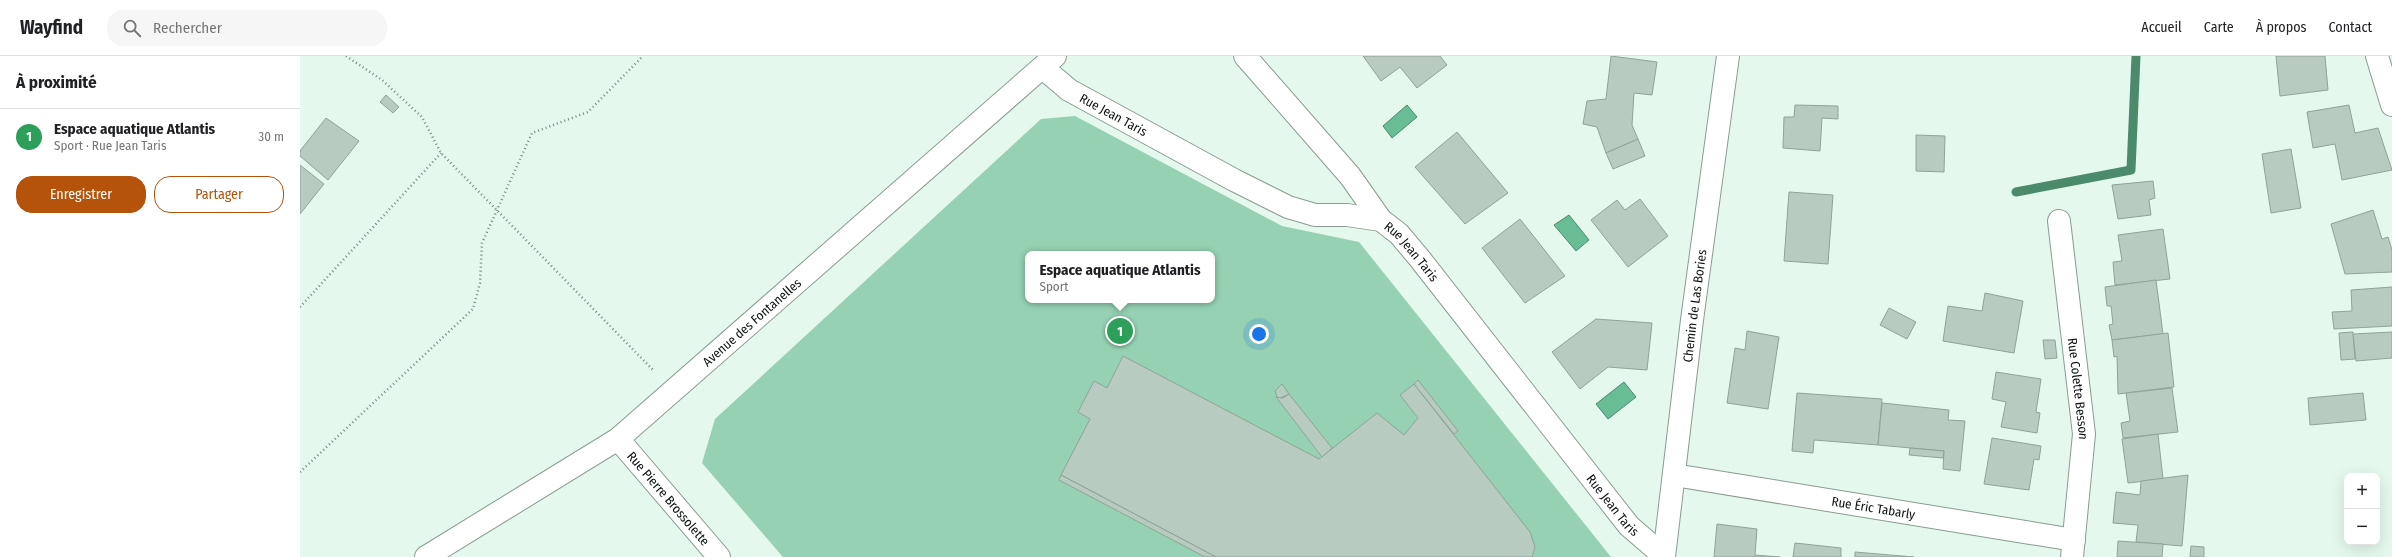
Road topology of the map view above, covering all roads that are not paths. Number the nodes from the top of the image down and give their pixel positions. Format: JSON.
{"nodes":[{"id":1,"x":1245,"y":56,"type":"edge"},
{"id":2,"x":1728,"y":56,"type":"edge"},
{"id":3,"x":2377,"y":56,"type":"edge"},
{"id":4,"x":1049,"y":62,"type":"edge"},
{"id":5,"x":2392,"y":105,"type":"edge"},
{"id":6,"x":1381,"y":220,"type":"junction"},
{"id":7,"x":2059,"y":221,"type":"dead end"},
{"id":8,"x":618,"y":439,"type":"junction"},
{"id":9,"x":1674,"y":474,"type":"junction"},
{"id":10,"x":2073,"y":548,"type":"edge"},
{"id":11,"x":1664,"y":556,"type":"edge"},
{"id":12,"x":426,"y":557,"type":"edge"},
{"id":13,"x":720,"y":557,"type":"edge"}],
"edges":[{"from":1,"to":6,"type":"street"},
{"from":2,"to":9,"type":"street","name":"Chemin de Las Bories"},
{"from":3,"to":5,"type":"street"},
{"from":4,"to":6,"type":"street","name":"Rue Jean Taris"},
{"from":4,"to":8,"type":"street","name":"Avenue des Fontanelles"},
{"from":6,"to":11,"type":"street","name":"Rue Jean Taris"},
{"from":7,"to":10,"type":"street","name":"Rue Colette Besson"},
{"from":8,"to":12,"type":"street","name":"Avenue des Fontanelles"},
{"from":8,"to":13,"type":"street","name":"Rue Pierre Brossolette"},
{"from":9,"to":10,"type":"street","name":"Rue Éric Tabarly"},
{"from":9,"to":11,"type":"street","name":"Chemin de Las Bories"}]}
